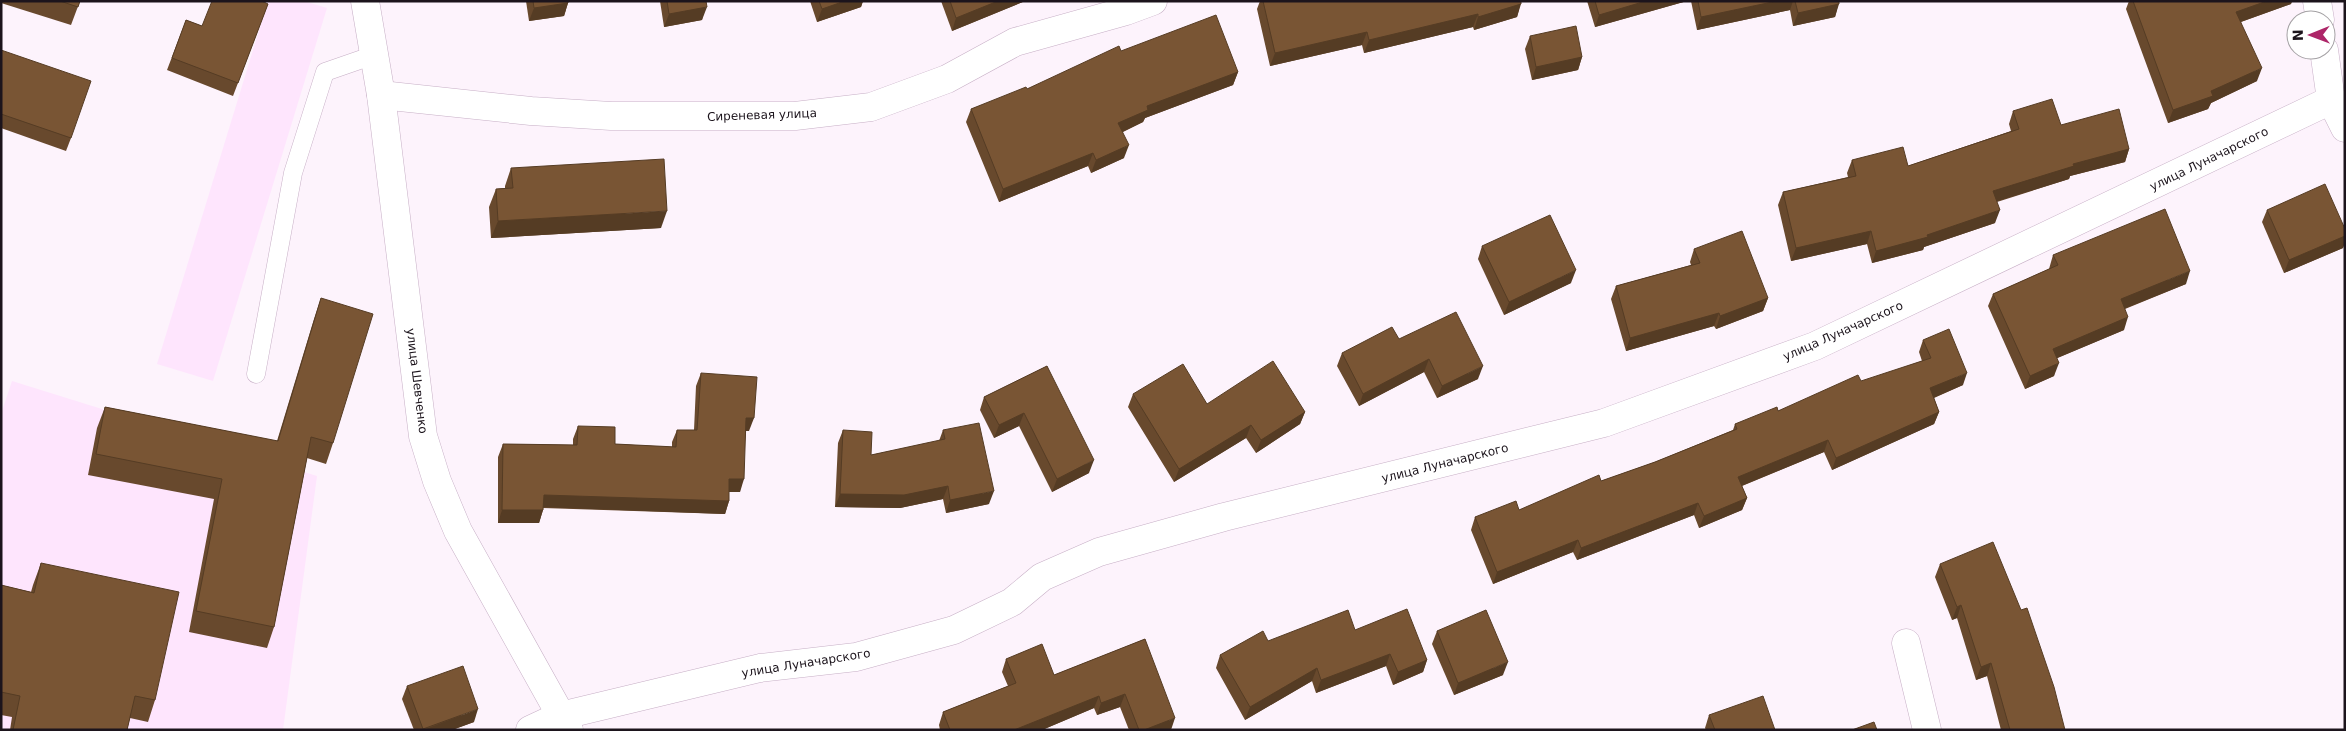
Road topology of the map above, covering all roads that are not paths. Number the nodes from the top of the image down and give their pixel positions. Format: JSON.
{"nodes":[{"id":1,"x":365,"y":1,"type":"edge"},
{"id":2,"x":1153,"y":1,"type":"edge"},
{"id":3,"x":374,"y":56,"type":"junction"},
{"id":4,"x":2325,"y":60,"type":"edge"},
{"id":5,"x":381,"y":95,"type":"junction"},
{"id":6,"x":2331,"y":100,"type":"junction"},
{"id":7,"x":2345,"y":128,"type":"edge"},
{"id":8,"x":256,"y":374,"type":"dead end"},
{"id":9,"x":1906,"y":643,"type":"dead end"},
{"id":10,"x":565,"y":723,"type":"edge"},
{"id":11,"x":530,"y":730,"type":"edge"},
{"id":12,"x":1927,"y":730,"type":"edge"}],
"edges":[{"from":1,"to":3,"type":"street","name":"улица Шевченко"},
{"from":2,"to":5,"type":"street","name":"Сиреневая улица"},
{"from":3,"to":5,"type":"street","name":"улица Шевченко"},
{"from":3,"to":8,"type":"lane"},
{"from":4,"to":6,"type":"street"},
{"from":5,"to":10,"type":"street","name":"улица Шевченко"},
{"from":6,"to":7,"type":"street"},
{"from":6,"to":10,"type":"street","name":"улица Луначарского"},
{"from":9,"to":12,"type":"street"},
{"from":10,"to":11,"type":"street","name":"улица Луначарского"}]}
